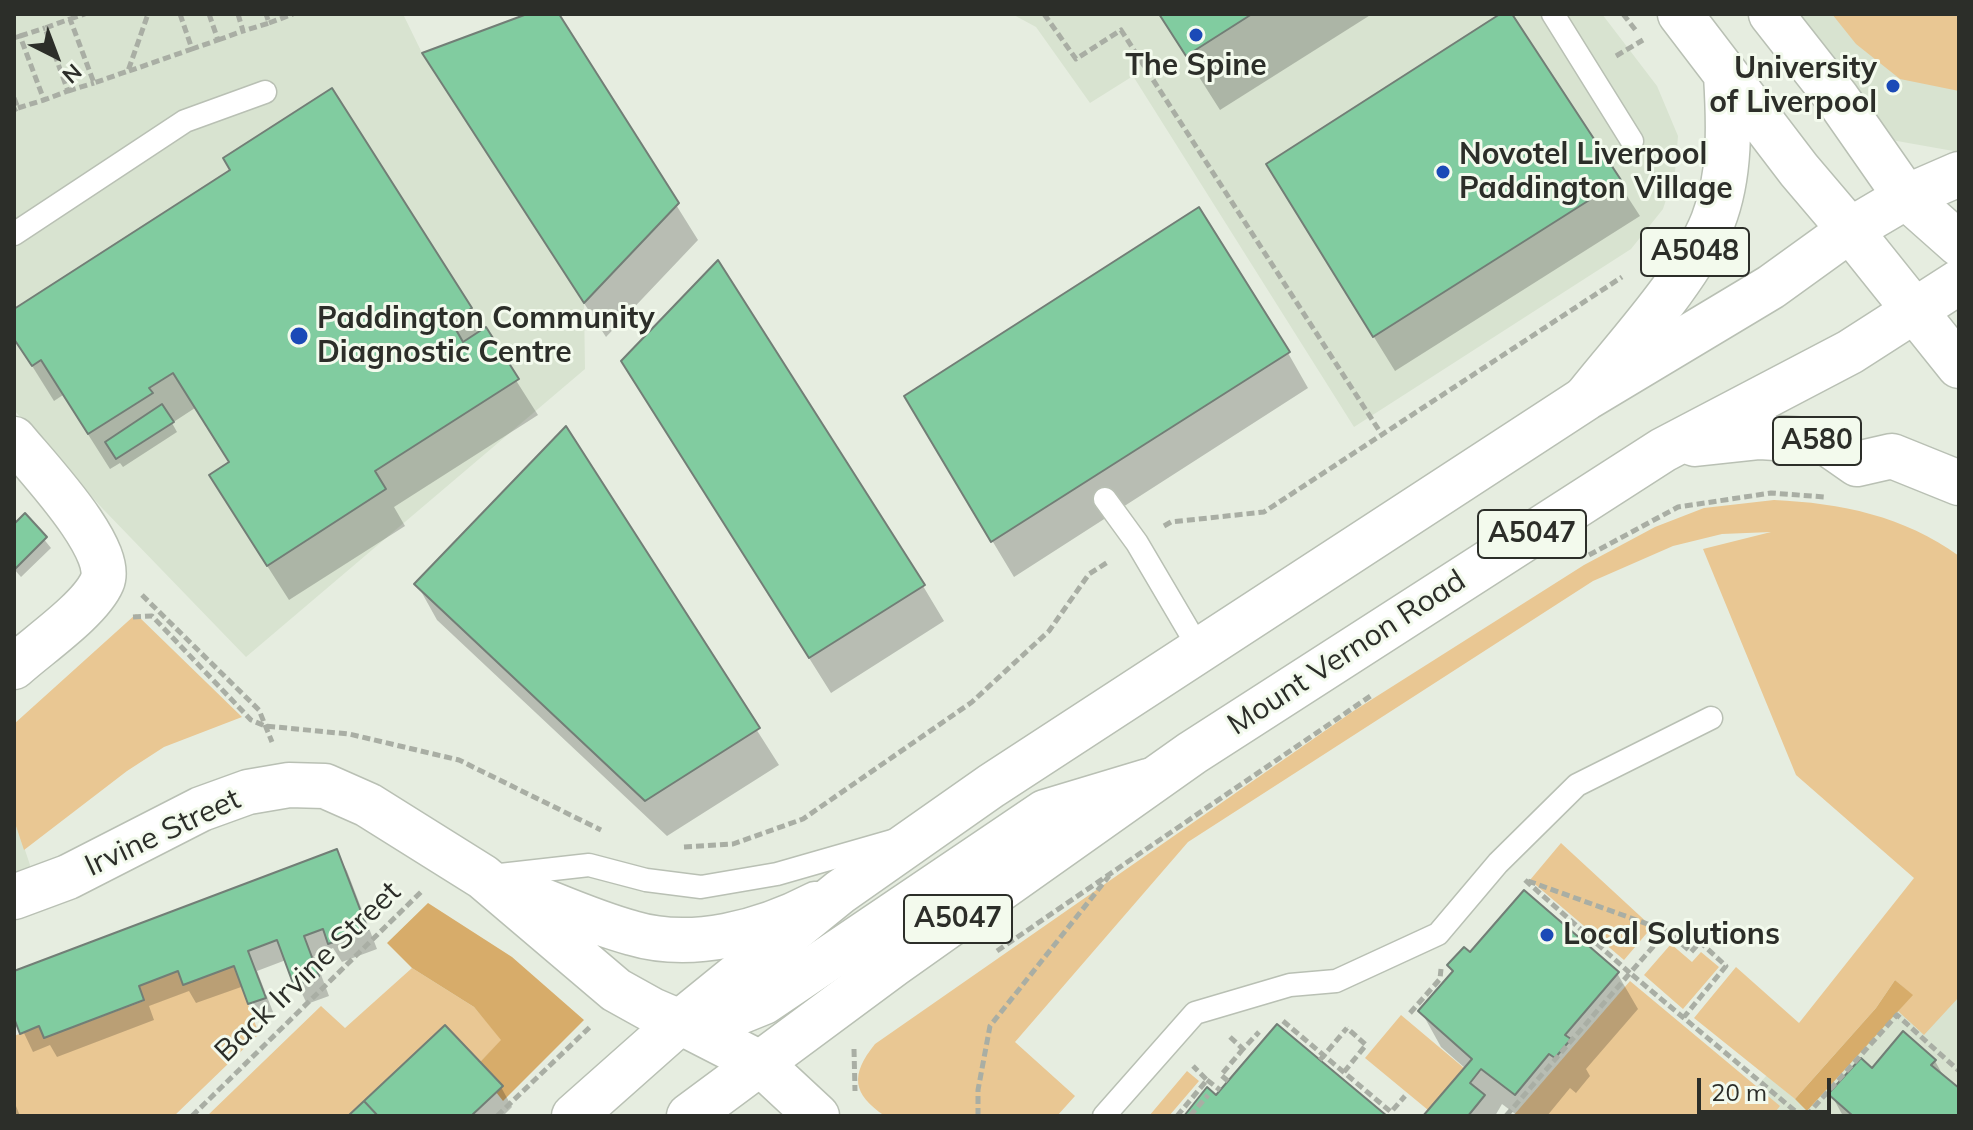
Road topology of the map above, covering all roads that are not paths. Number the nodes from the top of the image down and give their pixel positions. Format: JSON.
{"nodes":[{"id":1,"x":1553,"y":14,"type":"edge"},
{"id":2,"x":1680,"y":14,"type":"edge"},
{"id":3,"x":1771,"y":14,"type":"edge"},
{"id":4,"x":1726,"y":75,"type":"junction"},
{"id":5,"x":265,"y":92,"type":"dead end"},
{"id":6,"x":1632,"y":141,"type":"dead end"},
{"id":7,"x":1959,"y":174,"type":"edge"},
{"id":8,"x":1906,"y":197,"type":"junction"},
{"id":9,"x":1850,"y":230,"type":"junction"},
{"id":10,"x":14,"y":234,"type":"edge"},
{"id":11,"x":1959,"y":244,"type":"edge"},
{"id":12,"x":1959,"y":282,"type":"edge"},
{"id":13,"x":1916,"y":309,"type":"junction"},
{"id":14,"x":1959,"y":366,"type":"edge"},
{"id":15,"x":1586,"y":398,"type":"junction"},
{"id":16,"x":14,"y":439,"type":"edge"},
{"id":17,"x":1663,"y":450,"type":"junction"},
{"id":18,"x":1959,"y":483,"type":"edge"},
{"id":19,"x":1105,"y":499,"type":"dead end"},
{"id":20,"x":1200,"y":650,"type":"junction"},
{"id":21,"x":14,"y":667,"type":"edge"},
{"id":22,"x":1711,"y":718,"type":"dead end"},
{"id":23,"x":1159,"y":778,"type":"junction"},
{"id":24,"x":927,"y":831,"type":"junction"},
{"id":25,"x":467,"y":867,"type":"junction"},
{"id":26,"x":840,"y":892,"type":"junction"},
{"id":27,"x":14,"y":897,"type":"edge"},
{"id":28,"x":680,"y":1022,"type":"junction"},
{"id":29,"x":760,"y":1063,"type":"junction"},
{"id":30,"x":836,"y":1108,"type":"edge"},
{"id":31,"x":574,"y":1116,"type":"edge"},
{"id":32,"x":689,"y":1116,"type":"edge"},
{"id":33,"x":1104,"y":1116,"type":"edge"}],
"edges":[{"from":1,"to":6,"type":"lane"},
{"from":2,"to":4,"type":"main road"},
{"from":3,"to":8,"type":"main road"},
{"from":4,"to":9,"type":"main road"},
{"from":4,"to":15,"type":"main road","number":"A5048"},
{"from":5,"to":10,"type":"lane"},
{"from":7,"to":8,"type":"main road","number":"A5047"},
{"from":8,"to":9,"type":"main road","number":"A5047"},
{"from":8,"to":11,"type":"main road"},
{"from":9,"to":13,"type":"main road"},
{"from":9,"to":15,"type":"main road","number":"A5047"},
{"from":12,"to":13,"type":"main road","name":"Mount Vernon Road","number":"A5047"},
{"from":13,"to":14,"type":"main road"},
{"from":13,"to":17,"type":"main road","name":"Mount Vernon Road","number":"A5047"},
{"from":15,"to":20,"type":"main road","number":"A5047"},
{"from":16,"to":21,"type":"main road"},
{"from":17,"to":18,"type":"main road","number":"A580"},
{"from":17,"to":23,"type":"main road","name":"Mount Vernon Road","number":"A5047"},
{"from":19,"to":20,"type":"lane"},
{"from":20,"to":24,"type":"main road","number":"A5047"},
{"from":22,"to":33,"type":"lane"},
{"from":23,"to":28,"type":"main road"},
{"from":23,"to":29,"type":"main road","name":"Mount Vernon Road","number":"A5047"},
{"from":24,"to":25,"type":"lane"},
{"from":24,"to":26,"type":"main road","number":"A5047"},
{"from":25,"to":26,"type":"main road"},
{"from":25,"to":27,"type":"main road","name":"Irvine Street"},
{"from":25,"to":28,"type":"main road"},
{"from":26,"to":28,"type":"main road","number":"A5047"},
{"from":28,"to":29,"type":"main road"},
{"from":28,"to":31,"type":"main road","number":"A5047"},
{"from":29,"to":30,"type":"main road"},
{"from":29,"to":32,"type":"main road","number":"A5047"}]}
